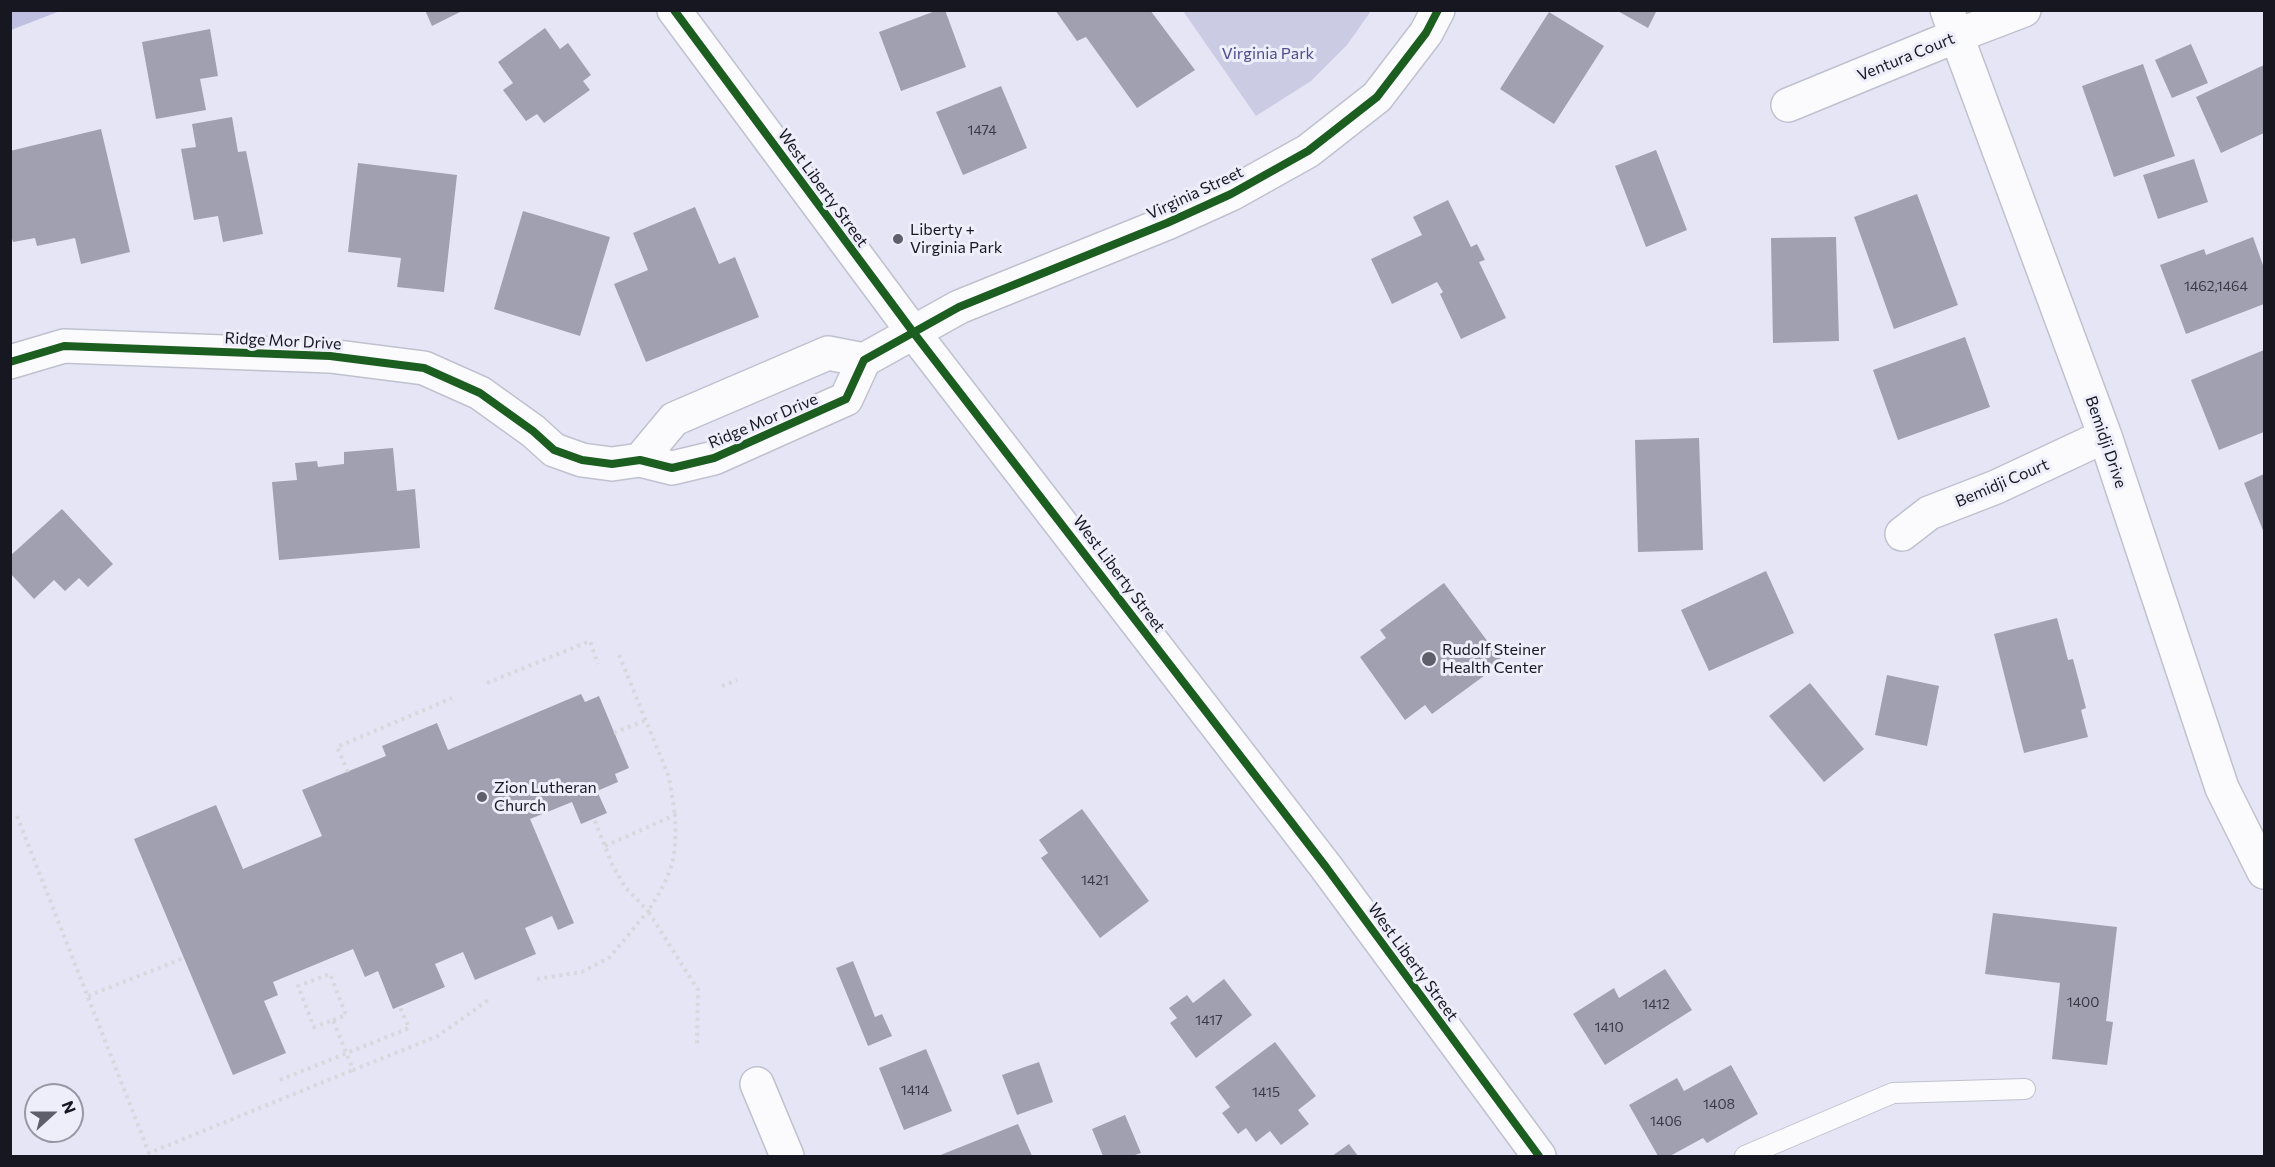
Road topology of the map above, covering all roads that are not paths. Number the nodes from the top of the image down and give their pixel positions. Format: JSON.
{"nodes":[{"id":1,"x":674,"y":10,"type":"edge"},
{"id":2,"x":1438,"y":10,"type":"edge"},
{"id":3,"x":2024,"y":10,"type":"edge"},
{"id":4,"x":1951,"y":23,"type":"edge"},
{"id":5,"x":1788,"y":105,"type":"dead end"},
{"id":6,"x":913,"y":332,"type":"junction"},
{"id":7,"x":864,"y":360,"type":"junction"},
{"id":8,"x":10,"y":362,"type":"edge"},
{"id":9,"x":2105,"y":436,"type":"junction"},
{"id":10,"x":640,"y":460,"type":"junction"},
{"id":11,"x":1902,"y":534,"type":"dead end"},
{"id":12,"x":2265,"y":872,"type":"edge"},
{"id":13,"x":758,"y":1084,"type":"dead end"},
{"id":14,"x":2025,"y":1089,"type":"dead end"},
{"id":15,"x":787,"y":1156,"type":"edge"},
{"id":16,"x":1539,"y":1156,"type":"edge"},
{"id":17,"x":1745,"y":1156,"type":"edge"}],
"edges":[{"from":1,"to":6,"type":"street","name":"West Liberty Street"},
{"from":2,"to":6,"type":"street","name":"Virginia Street"},
{"from":3,"to":4,"type":"street","name":"Ventura Court"},
{"from":4,"to":5,"type":"street","name":"Ventura Court"},
{"from":4,"to":9,"type":"street","name":"Bemidji Drive"},
{"from":6,"to":7,"type":"street"},
{"from":6,"to":16,"type":"street","name":"West Liberty Street"},
{"from":7,"to":10,"type":"street"},
{"from":7,"to":10,"type":"street","name":"Ridge Mor Drive"},
{"from":8,"to":10,"type":"street","name":"Ridge Mor Drive"},
{"from":9,"to":11,"type":"street","name":"Bemidji Court"},
{"from":9,"to":12,"type":"street","name":"Bemidji Drive"},
{"from":13,"to":15,"type":"street"},
{"from":14,"to":17,"type":"lane"}]}
